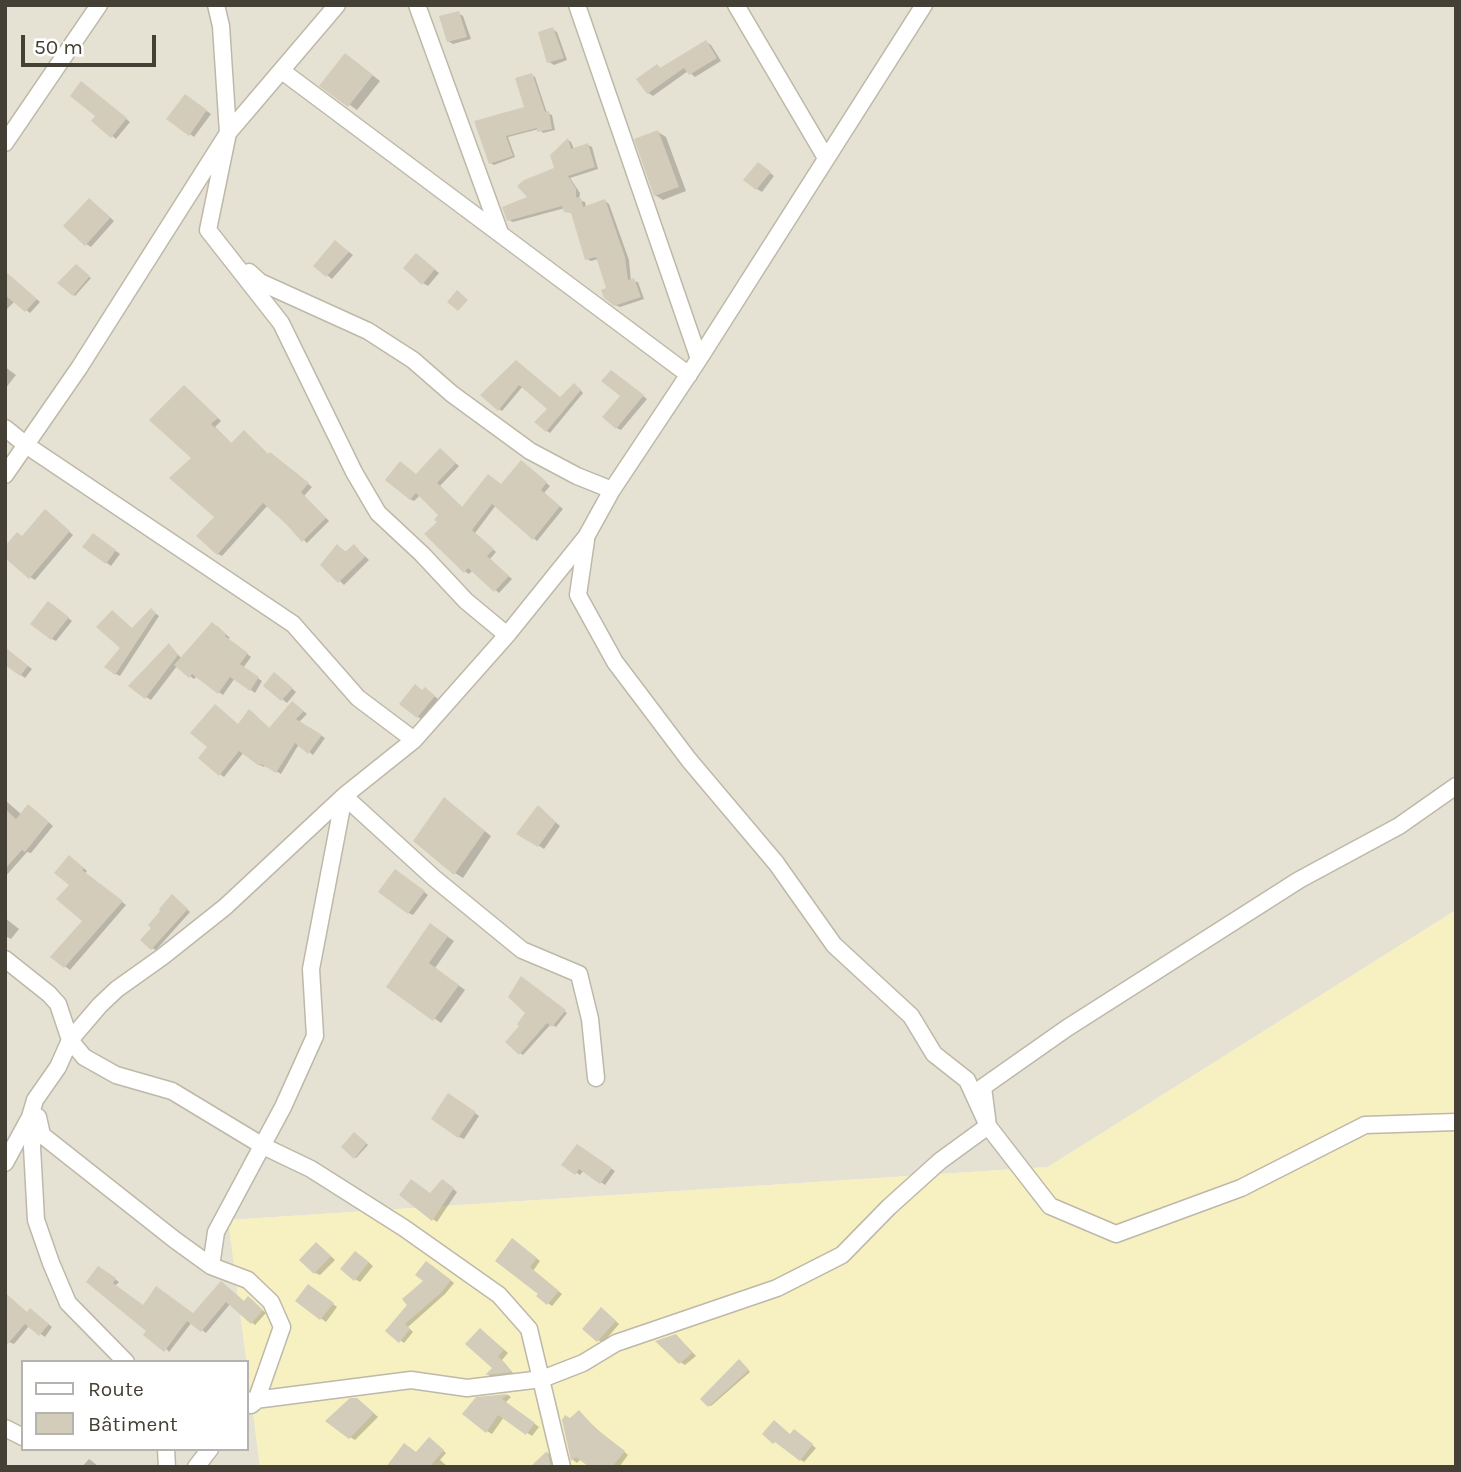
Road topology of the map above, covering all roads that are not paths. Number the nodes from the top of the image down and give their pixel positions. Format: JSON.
{"nodes":[{"id":1,"x":99,"y":5,"type":"edge"},
{"id":2,"x":216,"y":5,"type":"edge"},
{"id":3,"x":337,"y":5,"type":"edge"},
{"id":4,"x":417,"y":5,"type":"edge"},
{"id":5,"x":577,"y":5,"type":"edge"},
{"id":6,"x":736,"y":5,"type":"edge"},
{"id":7,"x":924,"y":5,"type":"edge"},
{"id":8,"x":282,"y":71,"type":"junction"},
{"id":9,"x":228,"y":133,"type":"junction"},
{"id":10,"x":5,"y":143,"type":"edge"},
{"id":11,"x":826,"y":159,"type":"junction"},
{"id":12,"x":208,"y":230,"type":"junction"},
{"id":13,"x":500,"y":233,"type":"junction"},
{"id":14,"x":699,"y":359,"type":"junction"},
{"id":15,"x":689,"y":375,"type":"junction"},
{"id":16,"x":5,"y":428,"type":"edge"},
{"id":17,"x":26,"y":445,"type":"junction"},
{"id":18,"x":5,"y":475,"type":"edge"},
{"id":19,"x":612,"y":490,"type":"junction"},
{"id":20,"x":586,"y":537,"type":"junction"},
{"id":21,"x":507,"y":635,"type":"junction"},
{"id":22,"x":414,"y":740,"type":"junction"},
{"id":23,"x":1456,"y":786,"type":"edge"},
{"id":24,"x":344,"y":796,"type":"junction"},
{"id":25,"x":5,"y":959,"type":"edge"},
{"id":26,"x":70,"y":1040,"type":"junction"},
{"id":27,"x":596,"y":1078,"type":"dead end"},
{"id":28,"x":35,"y":1100,"type":"junction"},
{"id":29,"x":1456,"y":1122,"type":"edge"},
{"id":30,"x":988,"y":1126,"type":"junction"},
{"id":31,"x":263,"y":1146,"type":"junction"},
{"id":32,"x":5,"y":1163,"type":"edge"},
{"id":33,"x":211,"y":1265,"type":"junction"},
{"id":34,"x":124,"y":1360,"type":"edge"},
{"id":35,"x":542,"y":1379,"type":"junction"},
{"id":36,"x":250,"y":1404,"type":"edge"},
{"id":37,"x":5,"y":1429,"type":"edge"},
{"id":38,"x":21,"y":1436,"type":"edge"},
{"id":39,"x":208,"y":1451,"type":"edge"},
{"id":40,"x":196,"y":1467,"type":"edge"},
{"id":41,"x":562,"y":1467,"type":"edge"}],
"edges":[{"from":1,"to":10,"type":"street"},
{"from":2,"to":9,"type":"street"},
{"from":3,"to":8,"type":"street"},
{"from":4,"to":13,"type":"street"},
{"from":5,"to":14,"type":"street"},
{"from":6,"to":11,"type":"street"},
{"from":7,"to":11,"type":"street"},
{"from":8,"to":9,"type":"street"},
{"from":8,"to":13,"type":"street"},
{"from":9,"to":12,"type":"street"},
{"from":9,"to":17,"type":"street"},
{"from":11,"to":14,"type":"street"},
{"from":12,"to":19,"type":"street"},
{"from":12,"to":21,"type":"street"},
{"from":13,"to":15,"type":"street"},
{"from":14,"to":15,"type":"street"},
{"from":15,"to":19,"type":"street"},
{"from":16,"to":17,"type":"street"},
{"from":17,"to":18,"type":"street"},
{"from":17,"to":22,"type":"street"},
{"from":19,"to":20,"type":"street"},
{"from":20,"to":21,"type":"street"},
{"from":20,"to":30,"type":"street"},
{"from":21,"to":22,"type":"street"},
{"from":22,"to":24,"type":"street"},
{"from":23,"to":30,"type":"street"},
{"from":24,"to":26,"type":"street"},
{"from":24,"to":27,"type":"street"},
{"from":24,"to":31,"type":"street"},
{"from":25,"to":26,"type":"street"},
{"from":26,"to":28,"type":"street"},
{"from":26,"to":31,"type":"street"},
{"from":28,"to":32,"type":"street"},
{"from":28,"to":33,"type":"street"},
{"from":28,"to":34,"type":"street"},
{"from":29,"to":30,"type":"street"},
{"from":30,"to":35,"type":"street"},
{"from":31,"to":33,"type":"street"},
{"from":31,"to":35,"type":"street"},
{"from":33,"to":36,"type":"street"},
{"from":35,"to":36,"type":"street"},
{"from":35,"to":41,"type":"street"},
{"from":37,"to":38,"type":"street"},
{"from":39,"to":40,"type":"street"}]}
